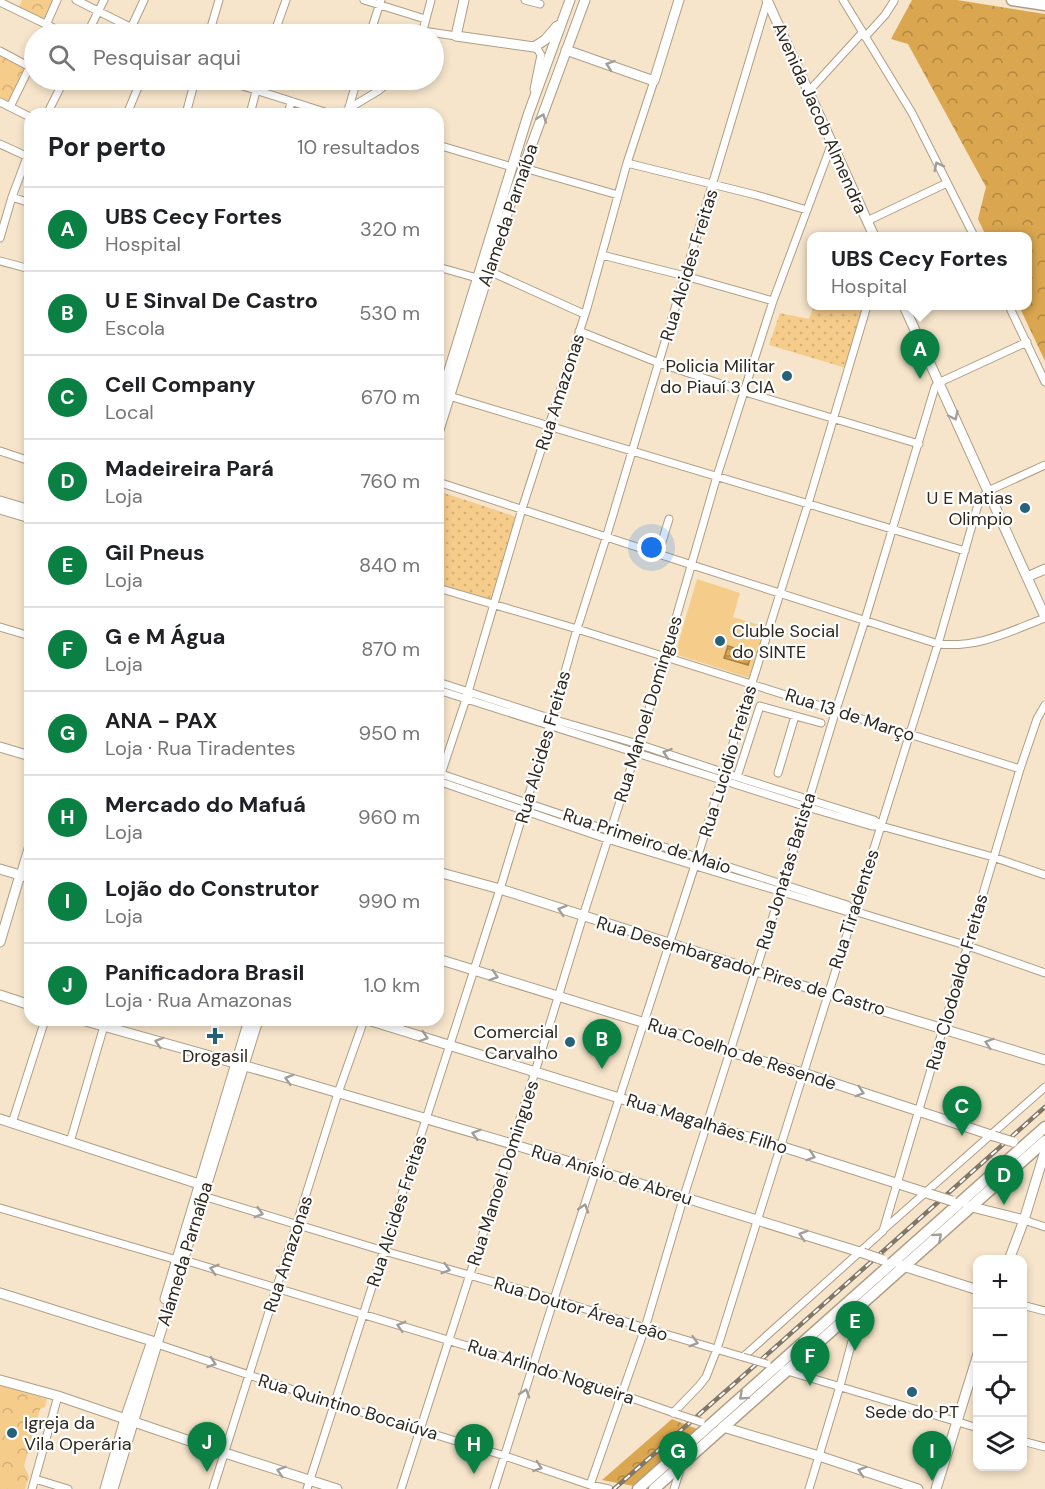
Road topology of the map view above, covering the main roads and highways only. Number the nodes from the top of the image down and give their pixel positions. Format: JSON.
{"nodes":[{"id":1,"x":464,"y":0,"type":"edge"},
{"id":2,"x":570,"y":0,"type":"edge"},
{"id":3,"x":585,"y":0,"type":"edge"},
{"id":4,"x":679,"y":0,"type":"edge"},
{"id":5,"x":1012,"y":0,"type":"edge"},
{"id":6,"x":767,"y":1,"type":"edge"},
{"id":7,"x":1045,"y":5,"type":"edge"},
{"id":8,"x":564,"y":15,"type":"junction"},
{"id":9,"x":566,"y":50,"type":"junction"},
{"id":10,"x":872,"y":232,"type":"edge"},
{"id":11,"x":906,"y":310,"type":"edge"},
{"id":12,"x":444,"y":390,"type":"edge"},
{"id":13,"x":444,"y":390,"type":"edge"},
{"id":14,"x":0,"y":501,"type":"edge"},
{"id":15,"x":24,"y":508,"type":"edge"},
{"id":16,"x":0,"y":509,"type":"edge"},
{"id":17,"x":24,"y":517,"type":"edge"},
{"id":18,"x":1045,"y":569,"type":"edge"},
{"id":19,"x":1027,"y":577,"type":"junction"},
{"id":20,"x":1045,"y":617,"type":"edge"},
{"id":21,"x":0,"y":747,"type":"edge"},
{"id":22,"x":24,"y":754,"type":"edge"},
{"id":23,"x":0,"y":869,"type":"edge"},
{"id":24,"x":20,"y":874,"type":"junction"},
{"id":25,"x":444,"y":874,"type":"edge"},
{"id":26,"x":24,"y":876,"type":"edge"},
{"id":27,"x":0,"y":942,"type":"edge"},
{"id":28,"x":444,"y":961,"type":"edge"},
{"id":29,"x":0,"y":996,"type":"edge"},
{"id":30,"x":24,"y":1003,"type":"edge"},
{"id":31,"x":114,"y":1026,"type":"edge"},
{"id":32,"x":248,"y":1026,"type":"edge"},
{"id":33,"x":256,"y":1026,"type":"edge"},
{"id":34,"x":386,"y":1026,"type":"edge"},
{"id":35,"x":1045,"y":1060,"type":"edge"},
{"id":36,"x":240,"y":1065,"type":"junction"},
{"id":37,"x":0,"y":1119,"type":"edge"},
{"id":38,"x":1045,"y":1127,"type":"edge"},
{"id":39,"x":1045,"y":1141,"type":"edge"},
{"id":40,"x":1024,"y":1146,"type":"junction"},
{"id":41,"x":1043,"y":1151,"type":"edge"},
{"id":42,"x":199,"y":1184,"type":"junction"},
{"id":43,"x":955,"y":1202,"type":"junction"},
{"id":44,"x":971,"y":1207,"type":"junction"},
{"id":45,"x":1023,"y":1220,"type":"junction"},
{"id":46,"x":1011,"y":1255,"type":"edge"},
{"id":47,"x":180,"y":1260,"type":"junction"},
{"id":48,"x":888,"y":1261,"type":"junction"},
{"id":49,"x":904,"y":1267,"type":"junction"},
{"id":50,"x":973,"y":1288,"type":"edge"},
{"id":51,"x":0,"y":1293,"type":"edge"},
{"id":52,"x":154,"y":1342,"type":"junction"},
{"id":53,"x":975,"y":1363,"type":"edge"},
{"id":54,"x":0,"y":1380,"type":"edge"},
{"id":55,"x":129,"y":1420,"type":"junction"},
{"id":56,"x":723,"y":1427,"type":"junction"},
{"id":57,"x":309,"y":1484,"type":"edge"},
{"id":58,"x":105,"y":1489,"type":"edge"},
{"id":59,"x":113,"y":1489,"type":"edge"},
{"id":60,"x":337,"y":1489,"type":"edge"},
{"id":61,"x":638,"y":1489,"type":"edge"},
{"id":62,"x":654,"y":1489,"type":"edge"},
{"id":63,"x":918,"y":1489,"type":"edge"},
{"id":64,"x":936,"y":1489,"type":"edge"}],
"edges":[{"from":1,"to":8,"type":"main road"},
{"from":2,"to":8,"type":"main road"},
{"from":3,"to":9,"type":"main road","name":"Alameda Parnaíba"},
{"from":4,"to":9,"type":"main road","name":"Rua Amazonas","one_way":true},
{"from":5,"to":7,"type":"main road"},
{"from":6,"to":10,"type":"main road","name":"Avenida Jacob Almendra"},
{"from":8,"to":12,"type":"main road"},
{"from":13,"to":9,"type":"main road","name":"Alameda Parnaíba","one_way":true},
{"from":11,"to":19,"type":"main road","one_way":true},
{"from":14,"to":15,"type":"main road"},
{"from":16,"to":17,"type":"main road"},
{"from":18,"to":19,"type":"main road"},
{"from":19,"to":20,"type":"main road"},
{"from":21,"to":22,"type":"main road"},
{"from":23,"to":24,"type":"main road"},
{"from":24,"to":26,"type":"main road"},
{"from":24,"to":27,"type":"main road"},
{"from":35,"to":25,"type":"main road","name":"Rua Desembargador Pires de Castro","one_way":true},
{"from":28,"to":40,"type":"main road","name":"Rua Coelho de Resende","one_way":true,"bridge":true},
{"from":29,"to":30,"type":"main road"},
{"from":36,"to":31,"type":"main road","name":"Rua Anísio de Abreu","one_way":true},
{"from":32,"to":36,"type":"main road","name":"Alameda Parnaíba"},
{"from":33,"to":36,"type":"main road","name":"Alameda Parnaíba"},
{"from":34,"to":43,"type":"main road","name":"Rua Magalhães Filho","one_way":true,"bridge":true},
{"from":36,"to":42,"type":"main road"},
{"from":36,"to":47,"type":"main road","name":"Alameda Parnaíba"},
{"from":48,"to":36,"type":"main road","name":"Rua Anísio de Abreu","one_way":true,"bridge":true},
{"from":37,"to":42,"type":"main road"},
{"from":38,"to":40,"type":"main road"},
{"from":39,"to":41,"type":"main road"},
{"from":40,"to":41,"type":"main road","name":"Rua Coelho de Resende"},
{"from":40,"to":43,"type":"main road"},
{"from":41,"to":44,"type":"main road"},
{"from":41,"to":45,"type":"main road"},
{"from":42,"to":47,"type":"main road"},
{"from":43,"to":44,"type":"main road","name":"Rua Magalhães Filho"},
{"from":43,"to":48,"type":"main road"},
{"from":44,"to":45,"type":"main road","name":"Rua Magalhães Filho"},
{"from":49,"to":44,"type":"main road","one_way":true},
{"from":45,"to":46,"type":"main road"},
{"from":47,"to":52,"type":"main road","name":"Alameda Parnaíba"},
{"from":48,"to":49,"type":"main road","name":"Rua Anísio de Abreu"},
{"from":48,"to":61,"type":"main road","one_way":true},
{"from":49,"to":50,"type":"main road","name":"Rua Anísio de Abreu"},
{"from":49,"to":56,"type":"main road"},
{"from":51,"to":52,"type":"main road","name":"Rua Quintino Bocaiúva"},
{"from":52,"to":55,"type":"main road","name":"Alameda Parnaíba"},
{"from":53,"to":64,"type":"main road"},
{"from":54,"to":55,"type":"main road"},
{"from":57,"to":55,"type":"main road","one_way":true},
{"from":55,"to":58,"type":"main road"},
{"from":55,"to":59,"type":"main road","name":"Alameda Parnaíba"},
{"from":56,"to":62,"type":"main road"},
{"from":63,"to":56,"type":"main road","name":"Rua Arlindo Nogueira","one_way":true},
{"from":57,"to":60,"type":"main road"}]}
